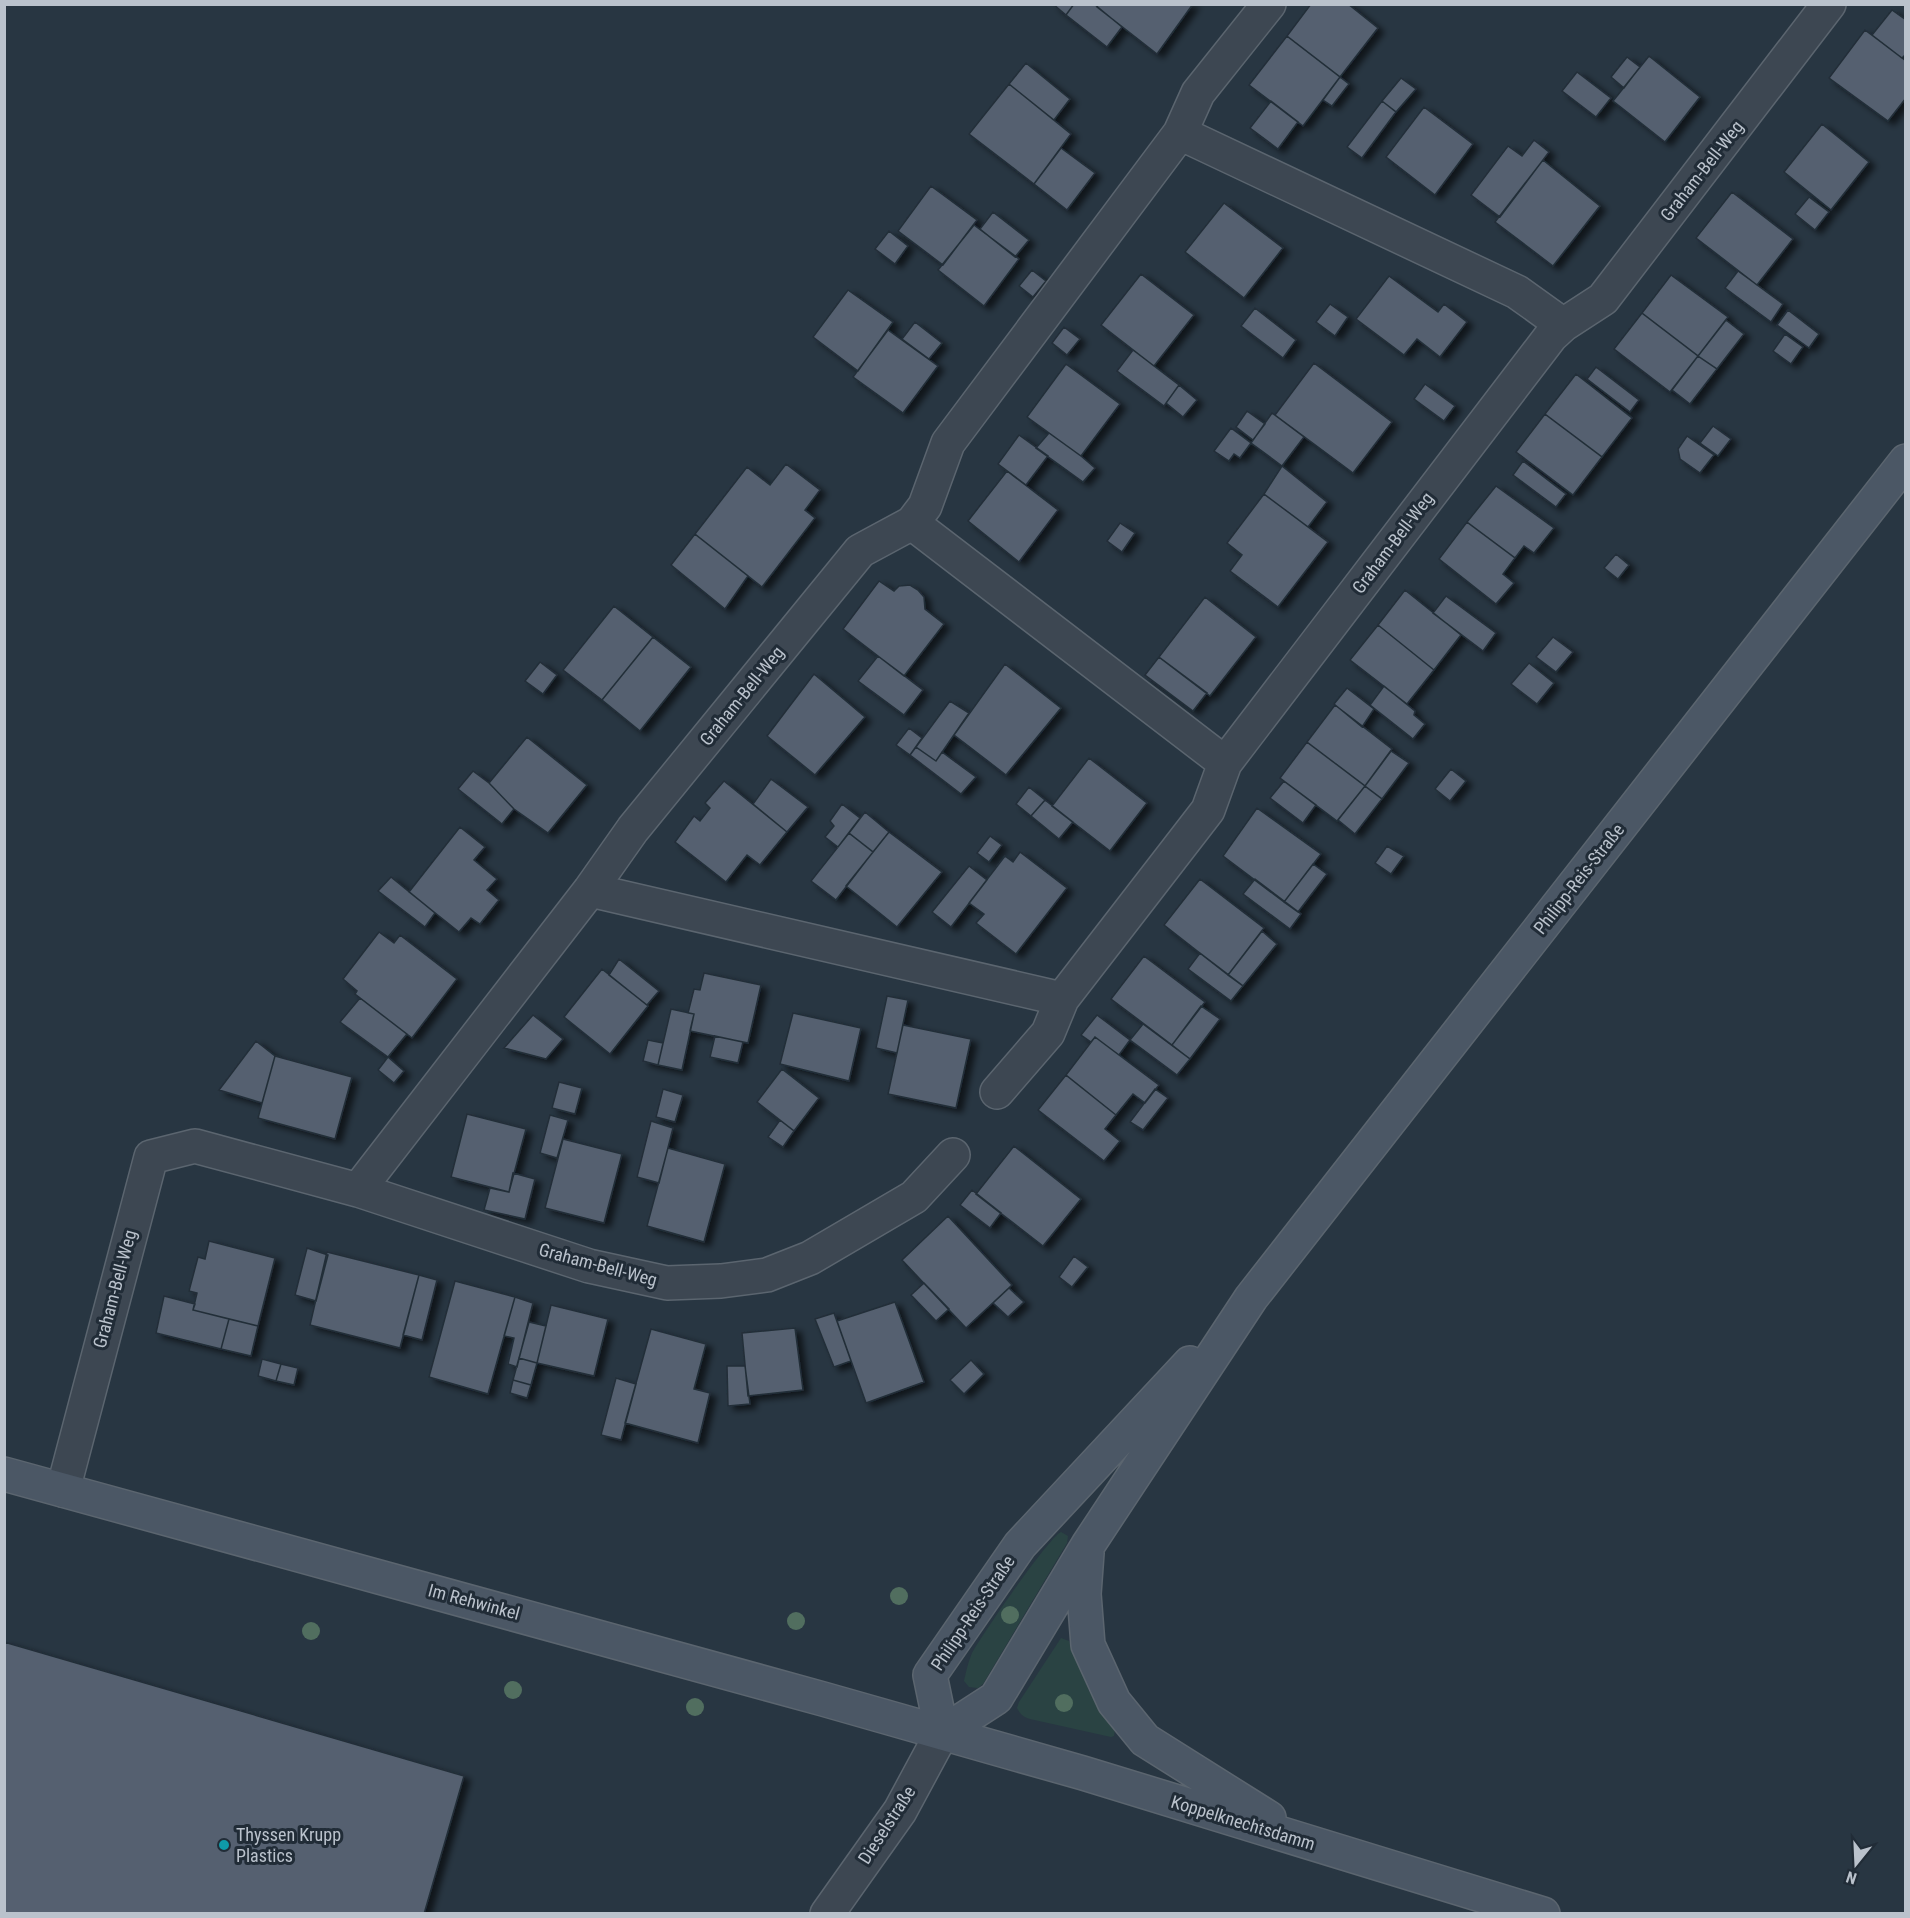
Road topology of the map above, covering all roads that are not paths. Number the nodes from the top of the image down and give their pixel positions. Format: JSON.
{"nodes":[{"id":1,"x":1269,"y":4,"type":"edge"},
{"id":2,"x":1829,"y":4,"type":"edge"},
{"id":3,"x":1180,"y":134,"type":"junction"},
{"id":4,"x":1563,"y":325,"type":"junction"},
{"id":5,"x":1905,"y":461,"type":"edge"},
{"id":6,"x":912,"y":523,"type":"junction"},
{"id":7,"x":1225,"y":763,"type":"junction"},
{"id":8,"x":590,"y":890,"type":"junction"},
{"id":9,"x":1062,"y":999,"type":"junction"},
{"id":10,"x":997,"y":1092,"type":"dead end"},
{"id":11,"x":952,"y":1155,"type":"dead end"},
{"id":12,"x":358,"y":1190,"type":"junction"},
{"id":13,"x":1251,"y":1298,"type":"junction"},
{"id":14,"x":4,"y":1474,"type":"edge"},
{"id":15,"x":63,"y":1490,"type":"junction"},
{"id":16,"x":1088,"y":1545,"type":"junction"},
{"id":17,"x":942,"y":1733,"type":"junction"},
{"id":18,"x":1311,"y":1844,"type":"junction"},
{"id":19,"x":827,"y":1914,"type":"edge"},
{"id":20,"x":1544,"y":1914,"type":"edge"}],
"edges":[{"from":1,"to":3,"type":"street","name":"Graham-Bell-Weg"},
{"from":2,"to":4,"type":"street","name":"Graham-Bell-Weg"},
{"from":3,"to":4,"type":"street"},
{"from":3,"to":6,"type":"street","name":"Graham-Bell-Weg"},
{"from":4,"to":7,"type":"street","name":"Graham-Bell-Weg"},
{"from":5,"to":13,"type":"street","name":"Philipp-Reis-Straße"},
{"from":6,"to":7,"type":"street"},
{"from":6,"to":8,"type":"street","name":"Graham-Bell-Weg"},
{"from":7,"to":9,"type":"street","name":"Graham-Bell-Weg"},
{"from":8,"to":9,"type":"street"},
{"from":8,"to":12,"type":"street","name":"Graham-Bell-Weg"},
{"from":9,"to":10,"type":"street","name":"Graham-Bell-Weg"},
{"from":11,"to":12,"type":"street","name":"Graham-Bell-Weg"},
{"from":12,"to":15,"type":"street","name":"Graham-Bell-Weg"},
{"from":13,"to":16,"type":"street","name":"Philipp-Reis-Straße"},
{"from":13,"to":17,"type":"street","name":"Philipp-Reis-Straße"},
{"from":14,"to":15,"type":"street","name":"Im Rehwinkel"},
{"from":15,"to":17,"type":"street","name":"Im Rehwinkel"},
{"from":16,"to":17,"type":"street","name":"Philipp-Reis-Straße"},
{"from":16,"to":18,"type":"street"},
{"from":17,"to":18,"type":"street","name":"Koppelknechtsdamm"},
{"from":17,"to":19,"type":"street","name":"Dieselstraße"},
{"from":18,"to":20,"type":"street","name":"Koppelknechtsdamm"}]}
